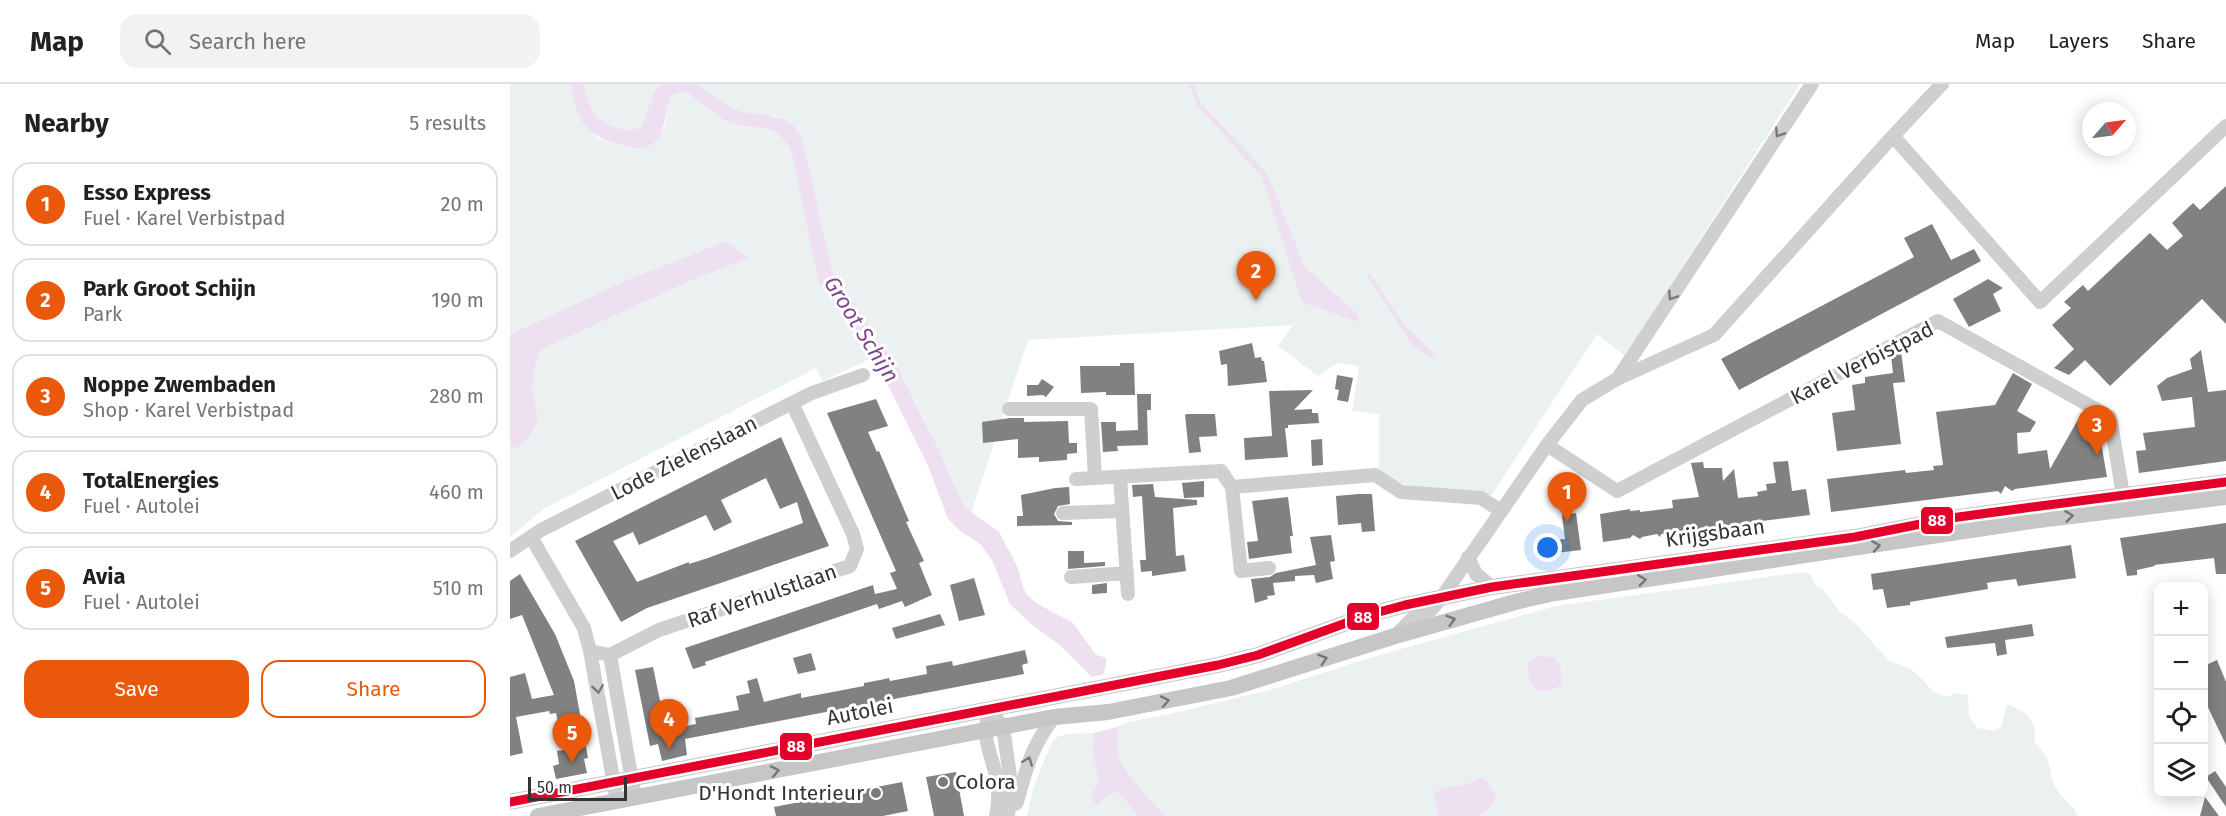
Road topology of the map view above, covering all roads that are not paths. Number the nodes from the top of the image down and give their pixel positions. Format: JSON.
{"nodes":[{"id":1,"x":1812,"y":84,"type":"edge"},
{"id":2,"x":1941,"y":84,"type":"edge"},
{"id":3,"x":2226,"y":126,"type":"edge"},
{"id":4,"x":1893,"y":136,"type":"junction"},
{"id":5,"x":863,"y":375,"type":"dead end"},
{"id":6,"x":1617,"y":379,"type":"junction"},
{"id":7,"x":792,"y":403,"type":"junction"},
{"id":8,"x":1010,"y":409,"type":"dead end"},
{"id":9,"x":1546,"y":445,"type":"junction"},
{"id":10,"x":1120,"y":477,"type":"junction"},
{"id":11,"x":1095,"y":478,"type":"junction"},
{"id":12,"x":1076,"y":479,"type":"dead end"},
{"id":13,"x":2226,"y":482,"type":"edge"},
{"id":14,"x":1232,"y":487,"type":"junction"},
{"id":15,"x":2123,"y":495,"type":"junction"},
{"id":16,"x":2226,"y":497,"type":"edge"},
{"id":17,"x":1122,"y":511,"type":"junction"},
{"id":18,"x":1501,"y":511,"type":"junction"},
{"id":19,"x":1063,"y":513,"type":"dead end"},
{"id":20,"x":531,"y":537,"type":"junction"},
{"id":21,"x":510,"y":551,"type":"edge"},
{"id":22,"x":1468,"y":557,"type":"junction"},
{"id":23,"x":1269,"y":568,"type":"dead end"},
{"id":24,"x":1127,"y":573,"type":"junction"},
{"id":25,"x":1071,"y":577,"type":"dead end"},
{"id":26,"x":1492,"y":587,"type":"junction"},
{"id":27,"x":1128,"y":594,"type":"dead end"},
{"id":28,"x":1442,"y":597,"type":"junction"},
{"id":29,"x":1395,"y":636,"type":"junction"},
{"id":30,"x":590,"y":651,"type":"junction"},
{"id":31,"x":610,"y":655,"type":"junction"},
{"id":32,"x":1218,"y":665,"type":"joint"},
{"id":33,"x":1267,"y":677,"type":"joint"},
{"id":34,"x":990,"y":710,"type":"junction"},
{"id":35,"x":1054,"y":717,"type":"junction"},
{"id":36,"x":1003,"y":727,"type":"junction"},
{"id":37,"x":985,"y":730,"type":"junction"},
{"id":38,"x":631,"y":780,"type":"junction"},
{"id":39,"x":614,"y":783,"type":"junction"},
{"id":40,"x":635,"y":798,"type":"junction"},
{"id":41,"x":617,"y":801,"type":"junction"},
{"id":42,"x":510,"y":802,"type":"edge"},
{"id":43,"x":1009,"y":811,"type":"edge"},
{"id":44,"x":538,"y":816,"type":"edge"},
{"id":45,"x":996,"y":816,"type":"edge"}],
"edges":[{"from":1,"to":6,"type":"street","one_way":true},
{"from":2,"to":4,"type":"street"},
{"from":3,"to":4,"type":"street"},
{"from":4,"to":6,"type":"street"},
{"from":5,"to":7,"type":"street","name":"Lode Zielenslaan"},
{"from":6,"to":9,"type":"street"},
{"from":7,"to":20,"type":"street","name":"Lode Zielenslaan"},
{"from":7,"to":31,"type":"street","name":"Raf Verhulstlaan"},
{"from":8,"to":11,"type":"street"},
{"from":9,"to":15,"type":"street","name":"Karel Verbistpad"},
{"from":9,"to":18,"type":"street"},
{"from":10,"to":11,"type":"street"},
{"from":10,"to":14,"type":"street"},
{"from":10,"to":17,"type":"street"},
{"from":11,"to":12,"type":"street"},
{"from":13,"to":15,"type":"main road","name":"Krijgsbaan"},
{"from":14,"to":18,"type":"street"},
{"from":14,"to":23,"type":"street"},
{"from":15,"to":26,"type":"main road","name":"Krijgsbaan"},
{"from":29,"to":16,"type":"main road","name":"Krijgsbaan","one_way":true},
{"from":17,"to":19,"type":"street"},
{"from":17,"to":24,"type":"street"},
{"from":18,"to":22,"type":"street"},
{"from":20,"to":21,"type":"street","name":"Lode Zielenslaan"},
{"from":20,"to":30,"type":"street"},
{"from":22,"to":26,"type":"street"},
{"from":22,"to":28,"type":"street"},
{"from":24,"to":25,"type":"street"},
{"from":24,"to":27,"type":"street"},
{"from":26,"to":28,"type":"main road","name":"Krijgsbaan"},
{"from":28,"to":29,"type":"street"},
{"from":28,"to":32,"type":"main road","name":"Krijgsbaan"},
{"from":33,"to":29,"type":"main road","name":"Krijgsbaan","one_way":true},
{"from":30,"to":31,"type":"street"},
{"from":30,"to":39,"type":"street","one_way":true},
{"from":31,"to":38,"type":"street"},
{"from":32,"to":34,"type":"main road","name":"Autolei"},
{"from":35,"to":33,"type":"main road","name":"Autolei","one_way":true},
{"from":34,"to":36,"type":"street"},
{"from":34,"to":37,"type":"street"},
{"from":34,"to":38,"type":"main road","name":"Autolei"},
{"from":35,"to":36,"type":"main road","name":"Autolei"},
{"from":43,"to":35,"type":"street","one_way":true},
{"from":36,"to":37,"type":"main road","name":"Autolei"},
{"from":36,"to":43,"type":"street"},
{"from":40,"to":37,"type":"main road","name":"Autolei","one_way":true},
{"from":37,"to":45,"type":"street"},
{"from":38,"to":39,"type":"main road","name":"Autolei"},
{"from":38,"to":40,"type":"street"},
{"from":39,"to":41,"type":"street"},
{"from":39,"to":42,"type":"main road","name":"Autolei"},
{"from":40,"to":41,"type":"main road","name":"Autolei"},
{"from":41,"to":44,"type":"main road","name":"Autolei"}]}
